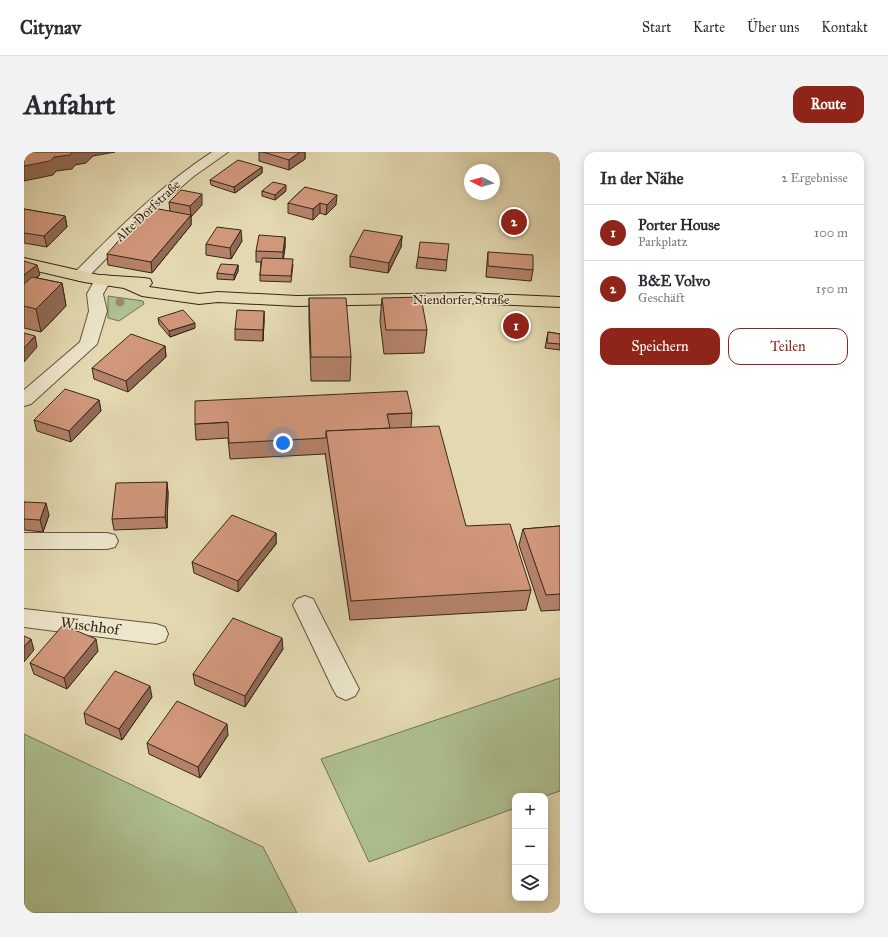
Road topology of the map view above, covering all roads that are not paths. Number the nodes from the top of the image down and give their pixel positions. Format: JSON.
{"nodes":[{"id":1,"x":221,"y":152,"type":"edge"},
{"id":2,"x":24,"y":263,"type":"edge"},
{"id":3,"x":80,"y":276,"type":"junction"},
{"id":4,"x":102,"y":280,"type":"junction"},
{"id":5,"x":560,"y":302,"type":"edge"},
{"id":6,"x":24,"y":400,"type":"edge"},
{"id":7,"x":24,"y":541,"type":"edge"},
{"id":8,"x":107,"y":541,"type":"dead end"},
{"id":9,"x":306,"y":605,"type":"dead end"},
{"id":10,"x":24,"y":618,"type":"edge"},
{"id":11,"x":156,"y":634,"type":"dead end"},
{"id":12,"x":346,"y":689,"type":"dead end"}],
"edges":[{"from":1,"to":3,"type":"street","name":"Alte Dorfstraße"},
{"from":2,"to":3,"type":"main road","name":"Niendorfer Straße"},
{"from":3,"to":4,"type":"main road","name":"Niendorfer Straße"},
{"from":4,"to":5,"type":"main road","name":"Niendorfer Straße"},
{"from":4,"to":6,"type":"street"},
{"from":7,"to":8,"type":"street"},
{"from":9,"to":12,"type":"street"},
{"from":10,"to":11,"type":"street","name":"Wischhof"}]}
